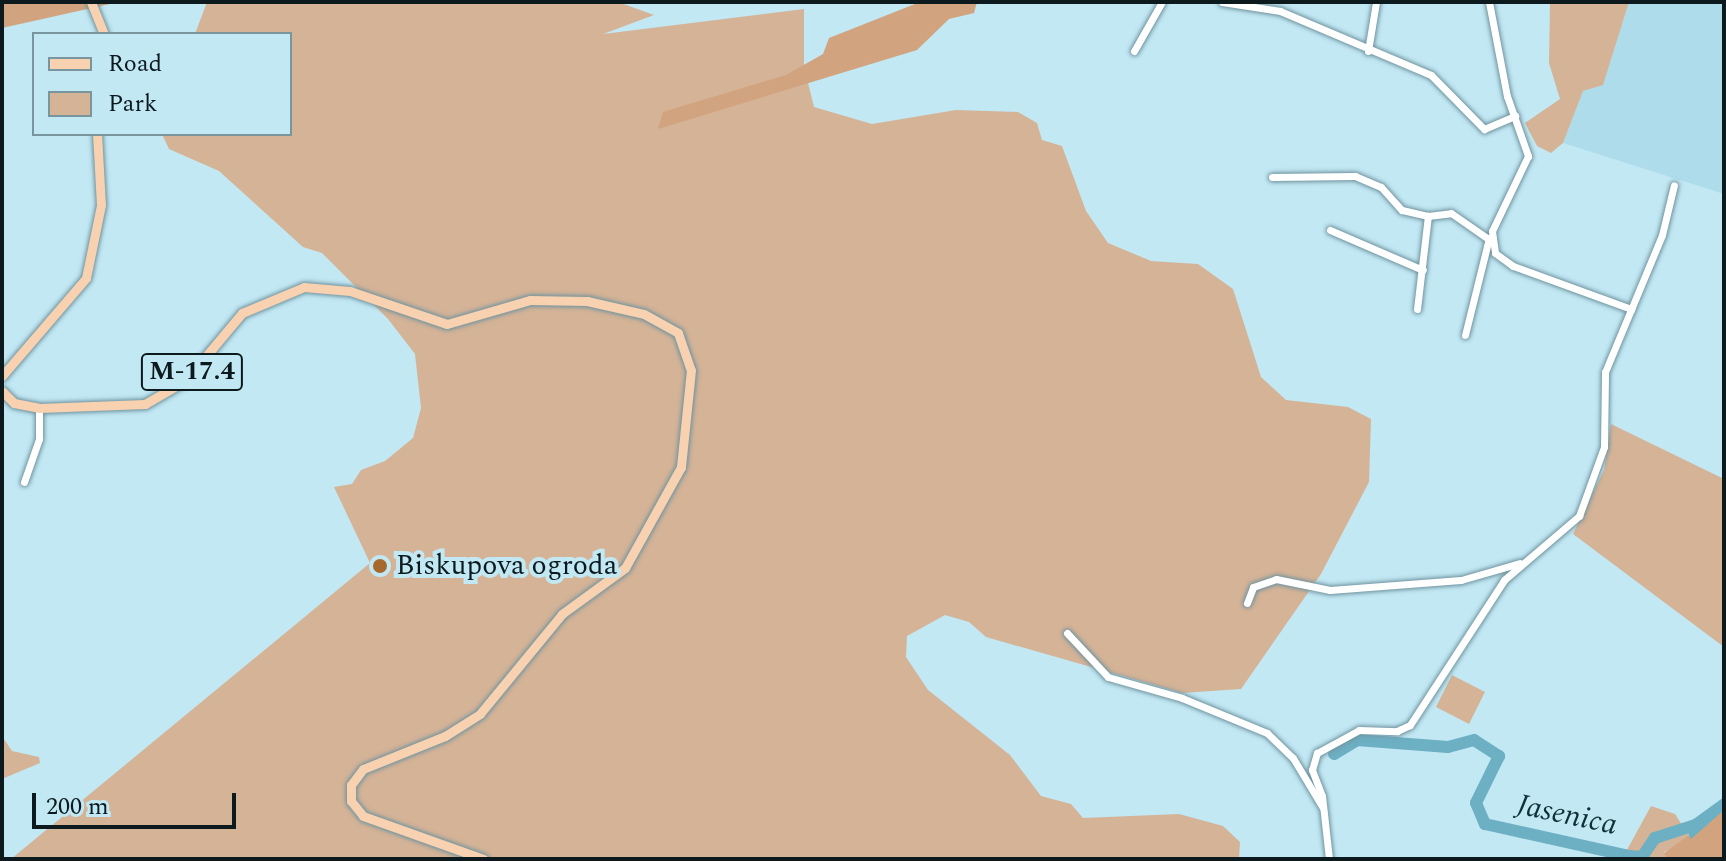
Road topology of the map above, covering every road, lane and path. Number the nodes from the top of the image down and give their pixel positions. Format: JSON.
{"nodes":[{"id":1,"x":91,"y":2,"type":"edge"},
{"id":2,"x":1162,"y":2,"type":"edge"},
{"id":3,"x":1223,"y":2,"type":"edge"},
{"id":4,"x":1376,"y":2,"type":"edge"},
{"id":5,"x":1489,"y":2,"type":"edge"},
{"id":6,"x":103,"y":32,"type":"edge"},
{"id":7,"x":1134,"y":51,"type":"dead end"},
{"id":8,"x":1368,"y":51,"type":"junction"},
{"id":9,"x":1515,"y":116,"type":"junction"},
{"id":10,"x":97,"y":136,"type":"edge"},
{"id":11,"x":1272,"y":177,"type":"dead end"},
{"id":12,"x":1674,"y":185,"type":"dead end"},
{"id":13,"x":1428,"y":216,"type":"junction"},
{"id":14,"x":1330,"y":230,"type":"dead end"},
{"id":15,"x":1489,"y":238,"type":"junction"},
{"id":16,"x":1423,"y":270,"type":"junction"},
{"id":17,"x":1417,"y":309,"type":"dead end"},
{"id":18,"x":1631,"y":309,"type":"junction"},
{"id":19,"x":1465,"y":335,"type":"dead end"},
{"id":20,"x":2,"y":376,"type":"edge"},
{"id":21,"x":2,"y":391,"type":"edge"},
{"id":22,"x":39,"y":408,"type":"junction"},
{"id":23,"x":24,"y":482,"type":"dead end"},
{"id":24,"x":1524,"y":562,"type":"junction"},
{"id":25,"x":1247,"y":603,"type":"dead end"},
{"id":26,"x":1067,"y":633,"type":"dead end"},
{"id":27,"x":1323,"y":808,"type":"junction"},
{"id":28,"x":484,"y":859,"type":"edge"},
{"id":29,"x":1329,"y":859,"type":"edge"}],
"edges":[{"from":1,"to":6,"type":"main road"},
{"from":2,"to":7,"type":"street"},
{"from":3,"to":8,"type":"street"},
{"from":4,"to":8,"type":"street"},
{"from":5,"to":9,"type":"street"},
{"from":8,"to":9,"type":"street"},
{"from":9,"to":15,"type":"street"},
{"from":10,"to":20,"type":"main road"},
{"from":11,"to":13,"type":"street"},
{"from":12,"to":18,"type":"street"},
{"from":13,"to":15,"type":"street"},
{"from":13,"to":16,"type":"street"},
{"from":14,"to":16,"type":"street"},
{"from":15,"to":18,"type":"street"},
{"from":15,"to":19,"type":"street"},
{"from":16,"to":17,"type":"street"},
{"from":18,"to":24,"type":"street"},
{"from":21,"to":22,"type":"main road","number":"M-17.4"},
{"from":22,"to":23,"type":"street"},
{"from":22,"to":28,"type":"main road","number":"M-17.4"},
{"from":24,"to":25,"type":"street"},
{"from":24,"to":27,"type":"street"},
{"from":26,"to":27,"type":"street"},
{"from":27,"to":29,"type":"street"}]}
